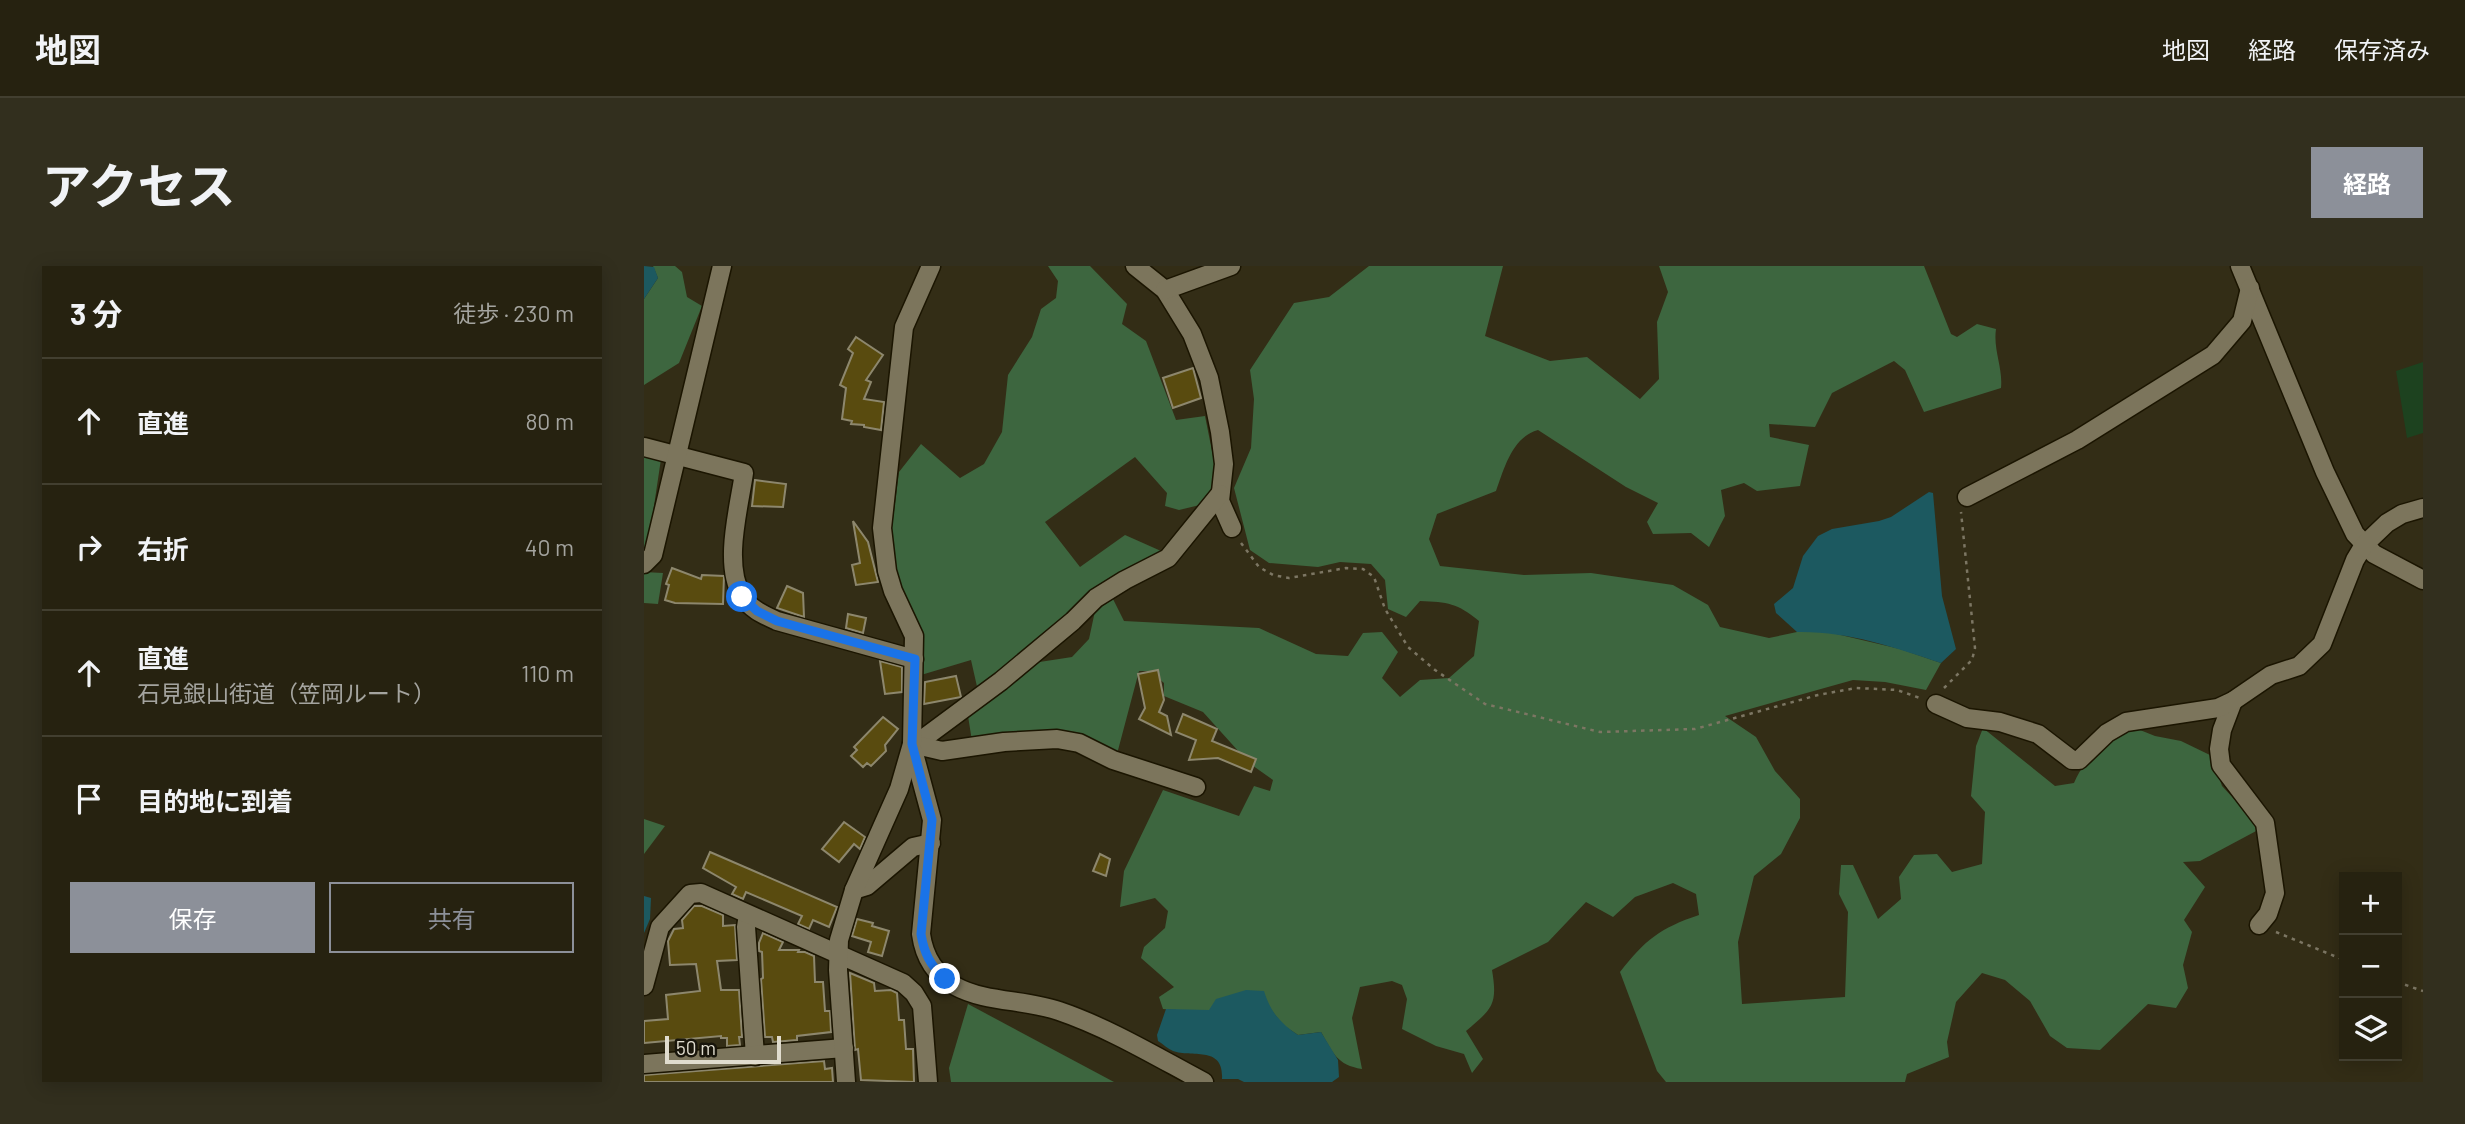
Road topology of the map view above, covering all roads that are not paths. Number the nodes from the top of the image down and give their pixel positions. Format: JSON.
{"nodes":[{"id":1,"x":722,"y":266,"type":"edge"},
{"id":2,"x":931,"y":266,"type":"edge"},
{"id":3,"x":1135,"y":266,"type":"edge"},
{"id":4,"x":1231,"y":266,"type":"edge"},
{"id":5,"x":2240,"y":266,"type":"edge"},
{"id":6,"x":2250,"y":288,"type":"junction"},
{"id":7,"x":1165,"y":290,"type":"junction"},
{"id":8,"x":644,"y":447,"type":"edge"},
{"id":9,"x":676,"y":454,"type":"junction"},
{"id":10,"x":1220,"y":494,"type":"junction"},
{"id":11,"x":1967,"y":497,"type":"road end"},
{"id":12,"x":2423,"y":508,"type":"edge"},
{"id":13,"x":1232,"y":528,"type":"road end"},
{"id":14,"x":2364,"y":545,"type":"junction"},
{"id":15,"x":644,"y":564,"type":"edge"},
{"id":16,"x":2423,"y":580,"type":"edge"},
{"id":17,"x":915,"y":659,"type":"junction"},
{"id":18,"x":2233,"y":701,"type":"junction"},
{"id":19,"x":1936,"y":704,"type":"road end"},
{"id":20,"x":912,"y":744,"type":"junction"},
{"id":21,"x":1196,"y":787,"type":"dead end"},
{"id":22,"x":931,"y":843,"type":"junction"},
{"id":23,"x":854,"y":890,"type":"junction"},
{"id":24,"x":748,"y":915,"type":"junction"},
{"id":25,"x":2259,"y":925,"type":"road end"},
{"id":26,"x":838,"y":953,"type":"junction"},
{"id":27,"x":644,"y":986,"type":"edge"},
{"id":28,"x":844,"y":1048,"type":"junction"},
{"id":29,"x":755,"y":1056,"type":"junction"},
{"id":30,"x":644,"y":1064,"type":"edge"},
{"id":31,"x":846,"y":1082,"type":"edge"},
{"id":32,"x":928,"y":1082,"type":"edge"},
{"id":33,"x":1204,"y":1082,"type":"edge"}],
"edges":[{"from":1,"to":9,"type":"street"},
{"from":2,"to":17,"type":"street"},
{"from":3,"to":7,"type":"street"},
{"from":4,"to":7,"type":"street"},
{"from":5,"to":6,"type":"street"},
{"from":6,"to":11,"type":"street"},
{"from":6,"to":14,"type":"street"},
{"from":7,"to":10,"type":"street"},
{"from":8,"to":9,"type":"street"},
{"from":9,"to":15,"type":"street"},
{"from":9,"to":17,"type":"street"},
{"from":10,"to":13,"type":"street"},
{"from":10,"to":20,"type":"street"},
{"from":12,"to":14,"type":"street"},
{"from":14,"to":16,"type":"street"},
{"from":14,"to":18,"type":"street"},
{"from":17,"to":20,"type":"street"},
{"from":18,"to":19,"type":"street"},
{"from":18,"to":25,"type":"street"},
{"from":20,"to":21,"type":"street"},
{"from":20,"to":22,"type":"street"},
{"from":20,"to":23,"type":"street"},
{"from":22,"to":23,"type":"street"},
{"from":22,"to":33,"type":"street"},
{"from":23,"to":26,"type":"street"},
{"from":24,"to":26,"type":"street"},
{"from":24,"to":27,"type":"street"},
{"from":24,"to":29,"type":"street"},
{"from":26,"to":28,"type":"street"},
{"from":26,"to":32,"type":"street"},
{"from":28,"to":29,"type":"street"},
{"from":28,"to":31,"type":"street"},
{"from":29,"to":30,"type":"street"}]}
